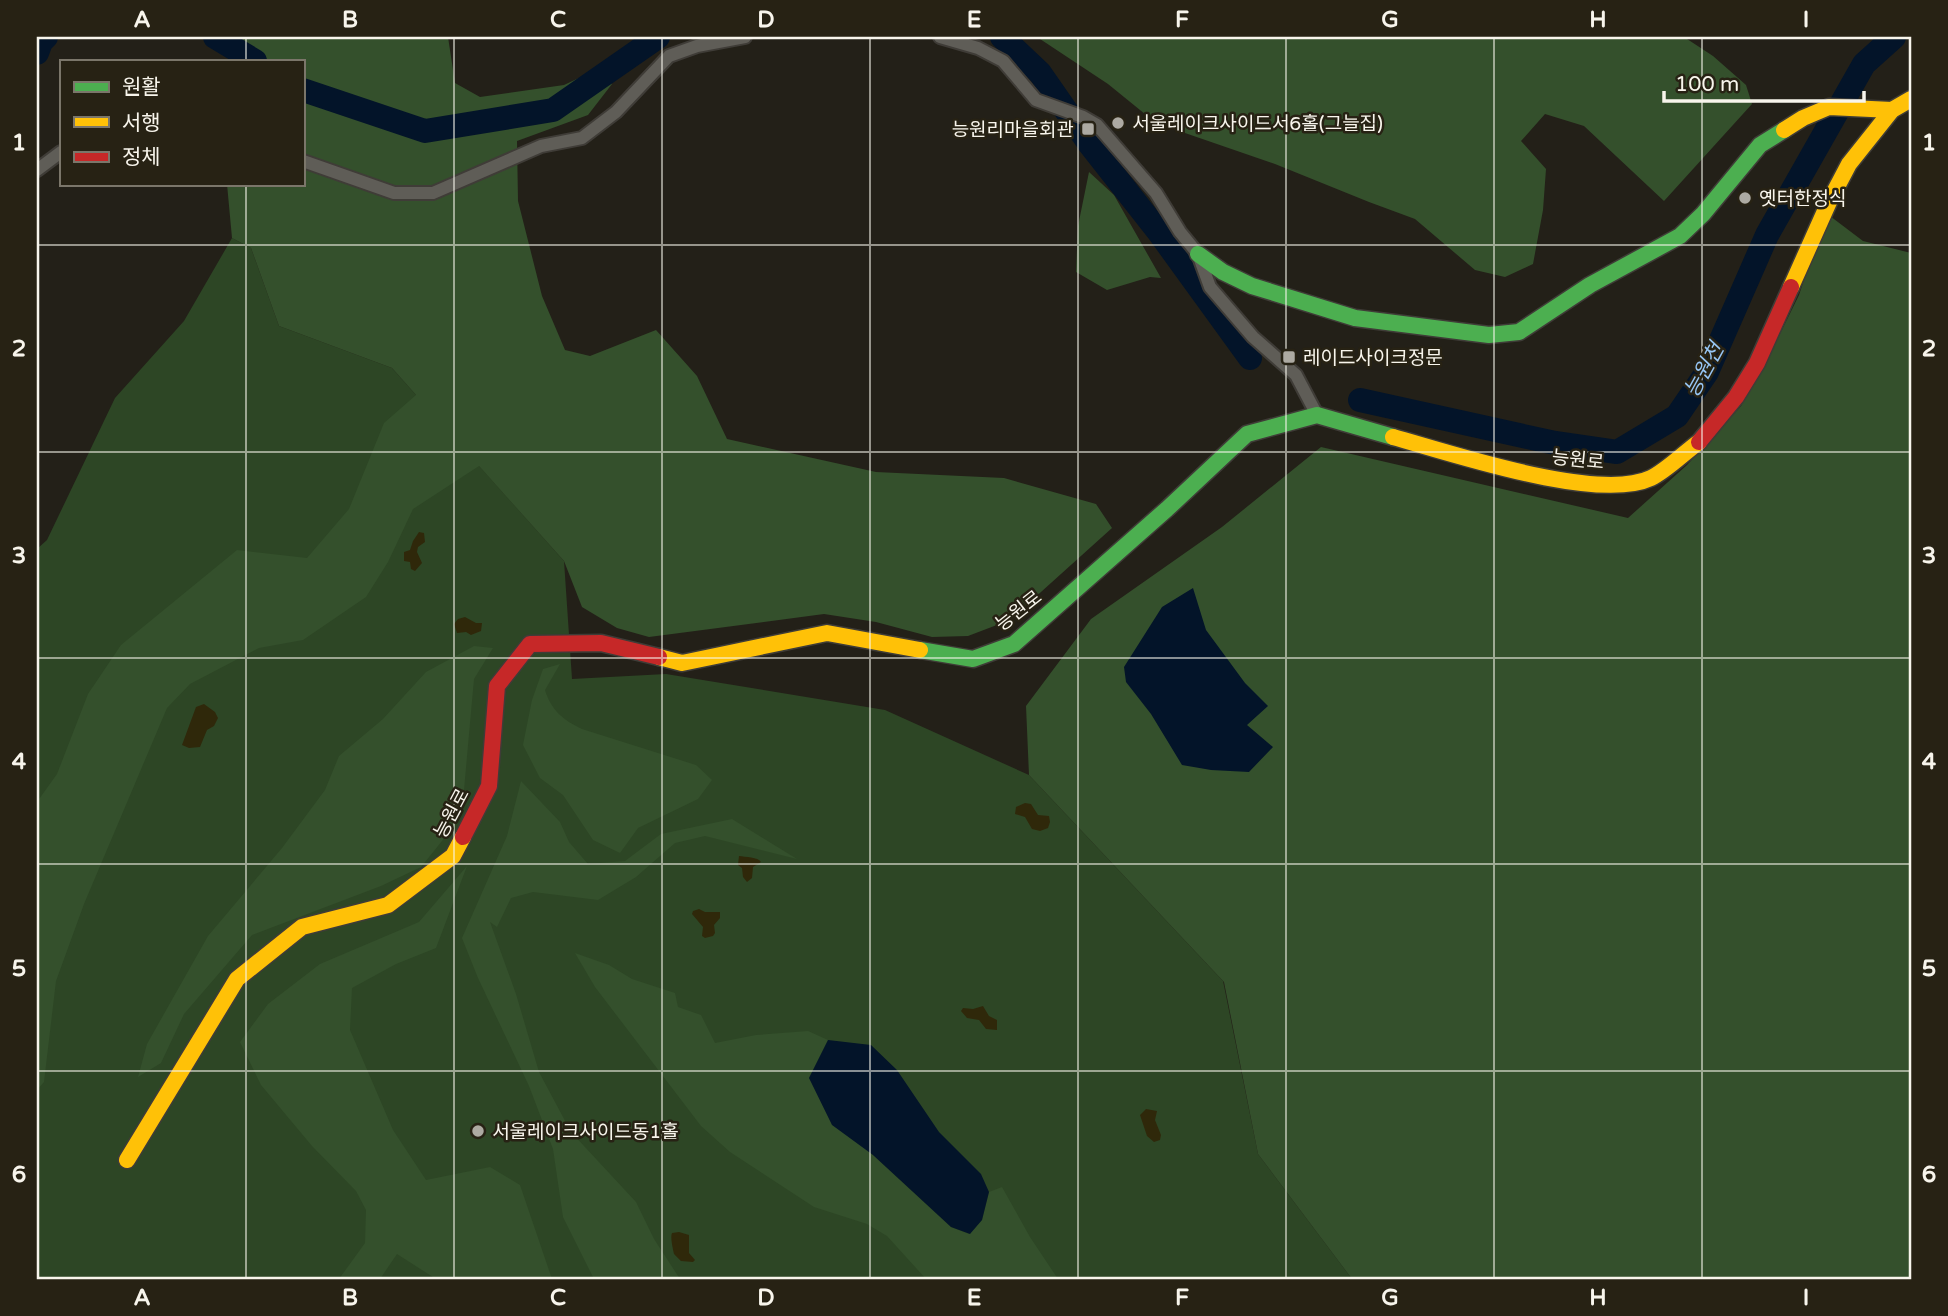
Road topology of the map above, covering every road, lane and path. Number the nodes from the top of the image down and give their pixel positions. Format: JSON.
{"nodes":[{"id":1,"x":745,"y":37,"type":"edge"},
{"id":2,"x":940,"y":37,"type":"edge"},
{"id":3,"x":1911,"y":99,"type":"edge"},
{"id":4,"x":1892,"y":110,"type":"junction"},
{"id":5,"x":60,"y":153,"type":"edge"},
{"id":6,"x":304,"y":161,"type":"edge"},
{"id":7,"x":37,"y":170,"type":"edge"},
{"id":8,"x":1198,"y":254,"type":"junction"},
{"id":9,"x":1317,"y":415,"type":"junction"},
{"id":10,"x":127,"y":1160,"type":"dead end"}],
"edges":[{"from":1,"to":6,"type":"street"},
{"from":2,"to":8,"type":"street"},
{"from":3,"to":4,"type":"street","name":"능원로"},
{"from":4,"to":8,"type":"street"},
{"from":4,"to":9,"type":"street","name":"능원로"},
{"from":5,"to":7,"type":"street"},
{"from":8,"to":9,"type":"street"},
{"from":9,"to":10,"type":"street","name":"능원로"}]}
